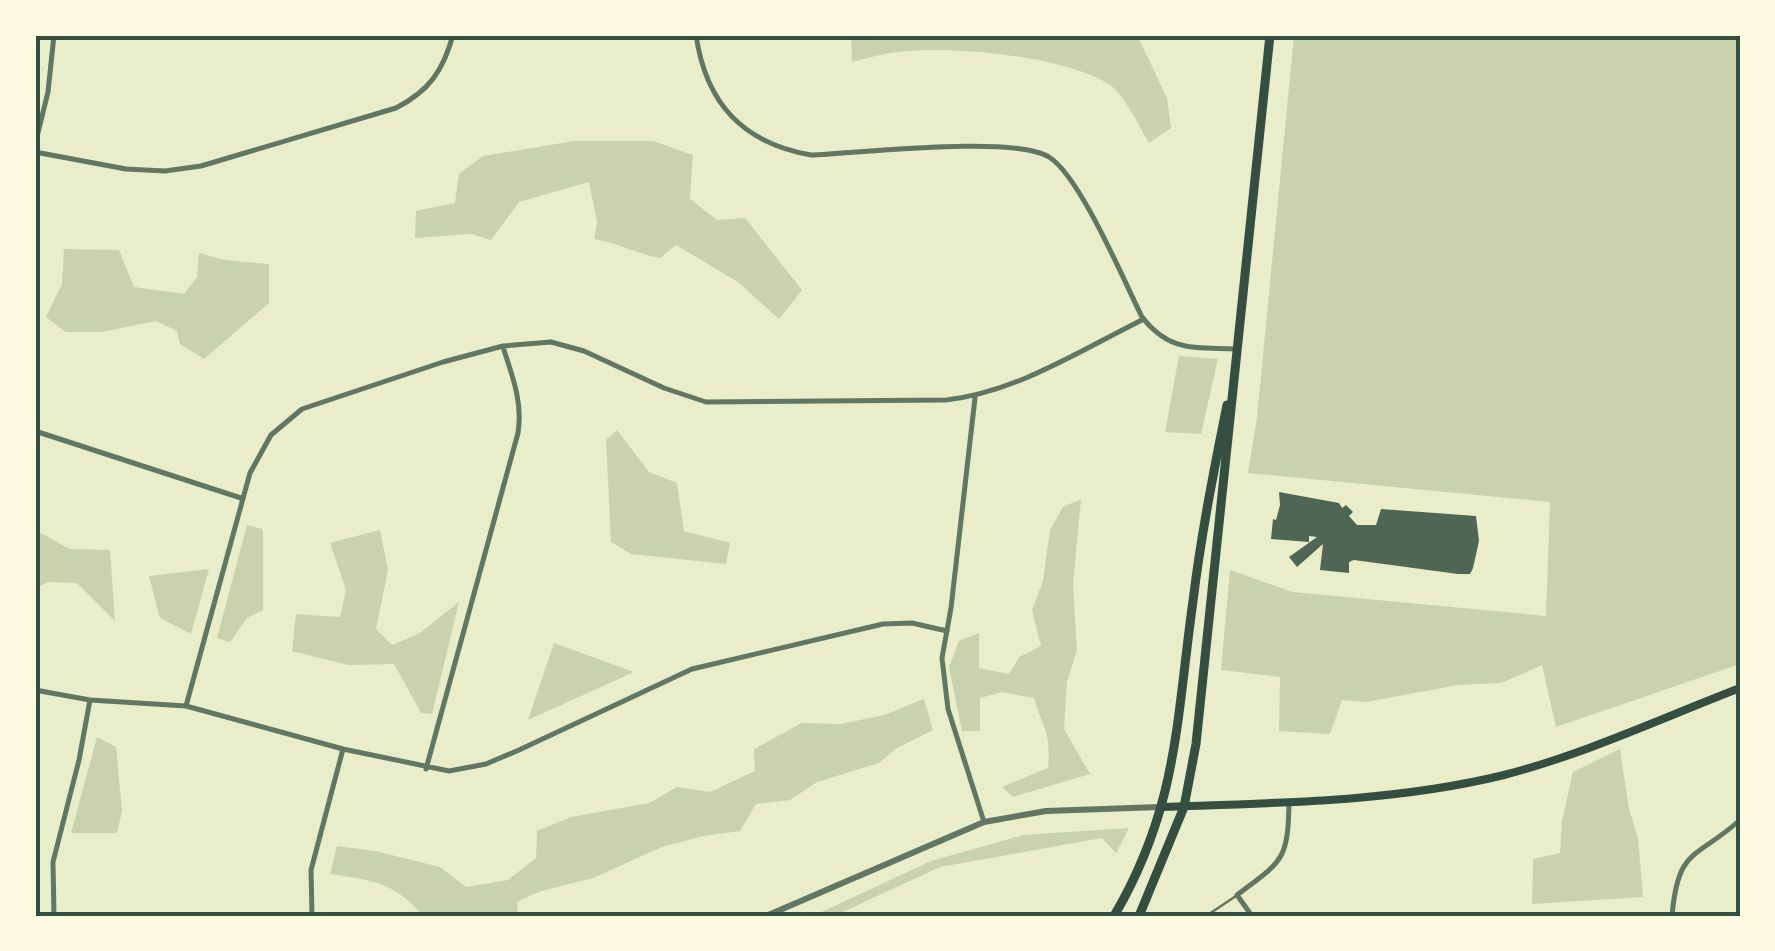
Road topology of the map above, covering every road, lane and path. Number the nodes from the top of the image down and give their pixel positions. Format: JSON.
{"nodes":[{"id":1,"x":54,"y":35,"type":"edge"},
{"id":2,"x":454,"y":35,"type":"edge"},
{"id":3,"x":696,"y":35,"type":"edge"},
{"id":4,"x":1270,"y":35,"type":"edge"},
{"id":5,"x":35,"y":148,"type":"edge"},
{"id":6,"x":1144,"y":319,"type":"junction"},
{"id":7,"x":503,"y":346,"type":"junction"},
{"id":8,"x":1237,"y":349,"type":"junction"},
{"id":9,"x":975,"y":397,"type":"junction"},
{"id":10,"x":35,"y":430,"type":"edge"},
{"id":11,"x":242,"y":498,"type":"junction"},
{"id":12,"x":947,"y":630,"type":"junction"},
{"id":13,"x":1740,"y":688,"type":"edge"},
{"id":14,"x":35,"y":690,"type":"edge"},
{"id":15,"x":90,"y":700,"type":"junction"},
{"id":16,"x":186,"y":706,"type":"junction"},
{"id":17,"x":343,"y":749,"type":"junction"},
{"id":18,"x":426,"y":769,"type":"junction"},
{"id":19,"x":1289,"y":803,"type":"junction"},
{"id":20,"x":1184,"y":806,"type":"junction"},
{"id":21,"x":1163,"y":807,"type":"junction"},
{"id":22,"x":1740,"y":820,"type":"edge"},
{"id":23,"x":984,"y":822,"type":"junction"},
{"id":24,"x":1237,"y":895,"type":"junction"},
{"id":25,"x":54,"y":916,"type":"edge"},
{"id":26,"x":312,"y":916,"type":"edge"},
{"id":27,"x":766,"y":916,"type":"edge"},
{"id":28,"x":1114,"y":916,"type":"edge"},
{"id":29,"x":1138,"y":916,"type":"edge"},
{"id":30,"x":1206,"y":916,"type":"edge"},
{"id":31,"x":1252,"y":916,"type":"edge"},
{"id":32,"x":1672,"y":916,"type":"edge"}],
"edges":[{"from":1,"to":5,"type":"street"},
{"from":2,"to":5,"type":"street"},
{"from":3,"to":6,"type":"street"},
{"from":4,"to":8,"type":"main road"},
{"from":6,"to":8,"type":"street"},
{"from":6,"to":9,"type":"street"},
{"from":7,"to":9,"type":"street"},
{"from":7,"to":11,"type":"street"},
{"from":7,"to":18,"type":"street"},
{"from":8,"to":20,"type":"main road"},
{"from":8,"to":21,"type":"main road"},
{"from":9,"to":12,"type":"street"},
{"from":10,"to":11,"type":"street"},
{"from":11,"to":16,"type":"street"},
{"from":12,"to":18,"type":"street"},
{"from":12,"to":23,"type":"street"},
{"from":13,"to":19,"type":"main road"},
{"from":14,"to":15,"type":"street"},
{"from":15,"to":16,"type":"street"},
{"from":15,"to":25,"type":"street"},
{"from":16,"to":17,"type":"street"},
{"from":17,"to":18,"type":"street"},
{"from":17,"to":26,"type":"street"},
{"from":19,"to":20,"type":"main road"},
{"from":19,"to":24,"type":"street"},
{"from":20,"to":21,"type":"main road"},
{"from":20,"to":29,"type":"main road"},
{"from":21,"to":23,"type":"street"},
{"from":21,"to":28,"type":"main road"},
{"from":22,"to":32,"type":"street"},
{"from":23,"to":27,"type":"street"},
{"from":24,"to":30,"type":"lane"},
{"from":24,"to":31,"type":"street"}]}
